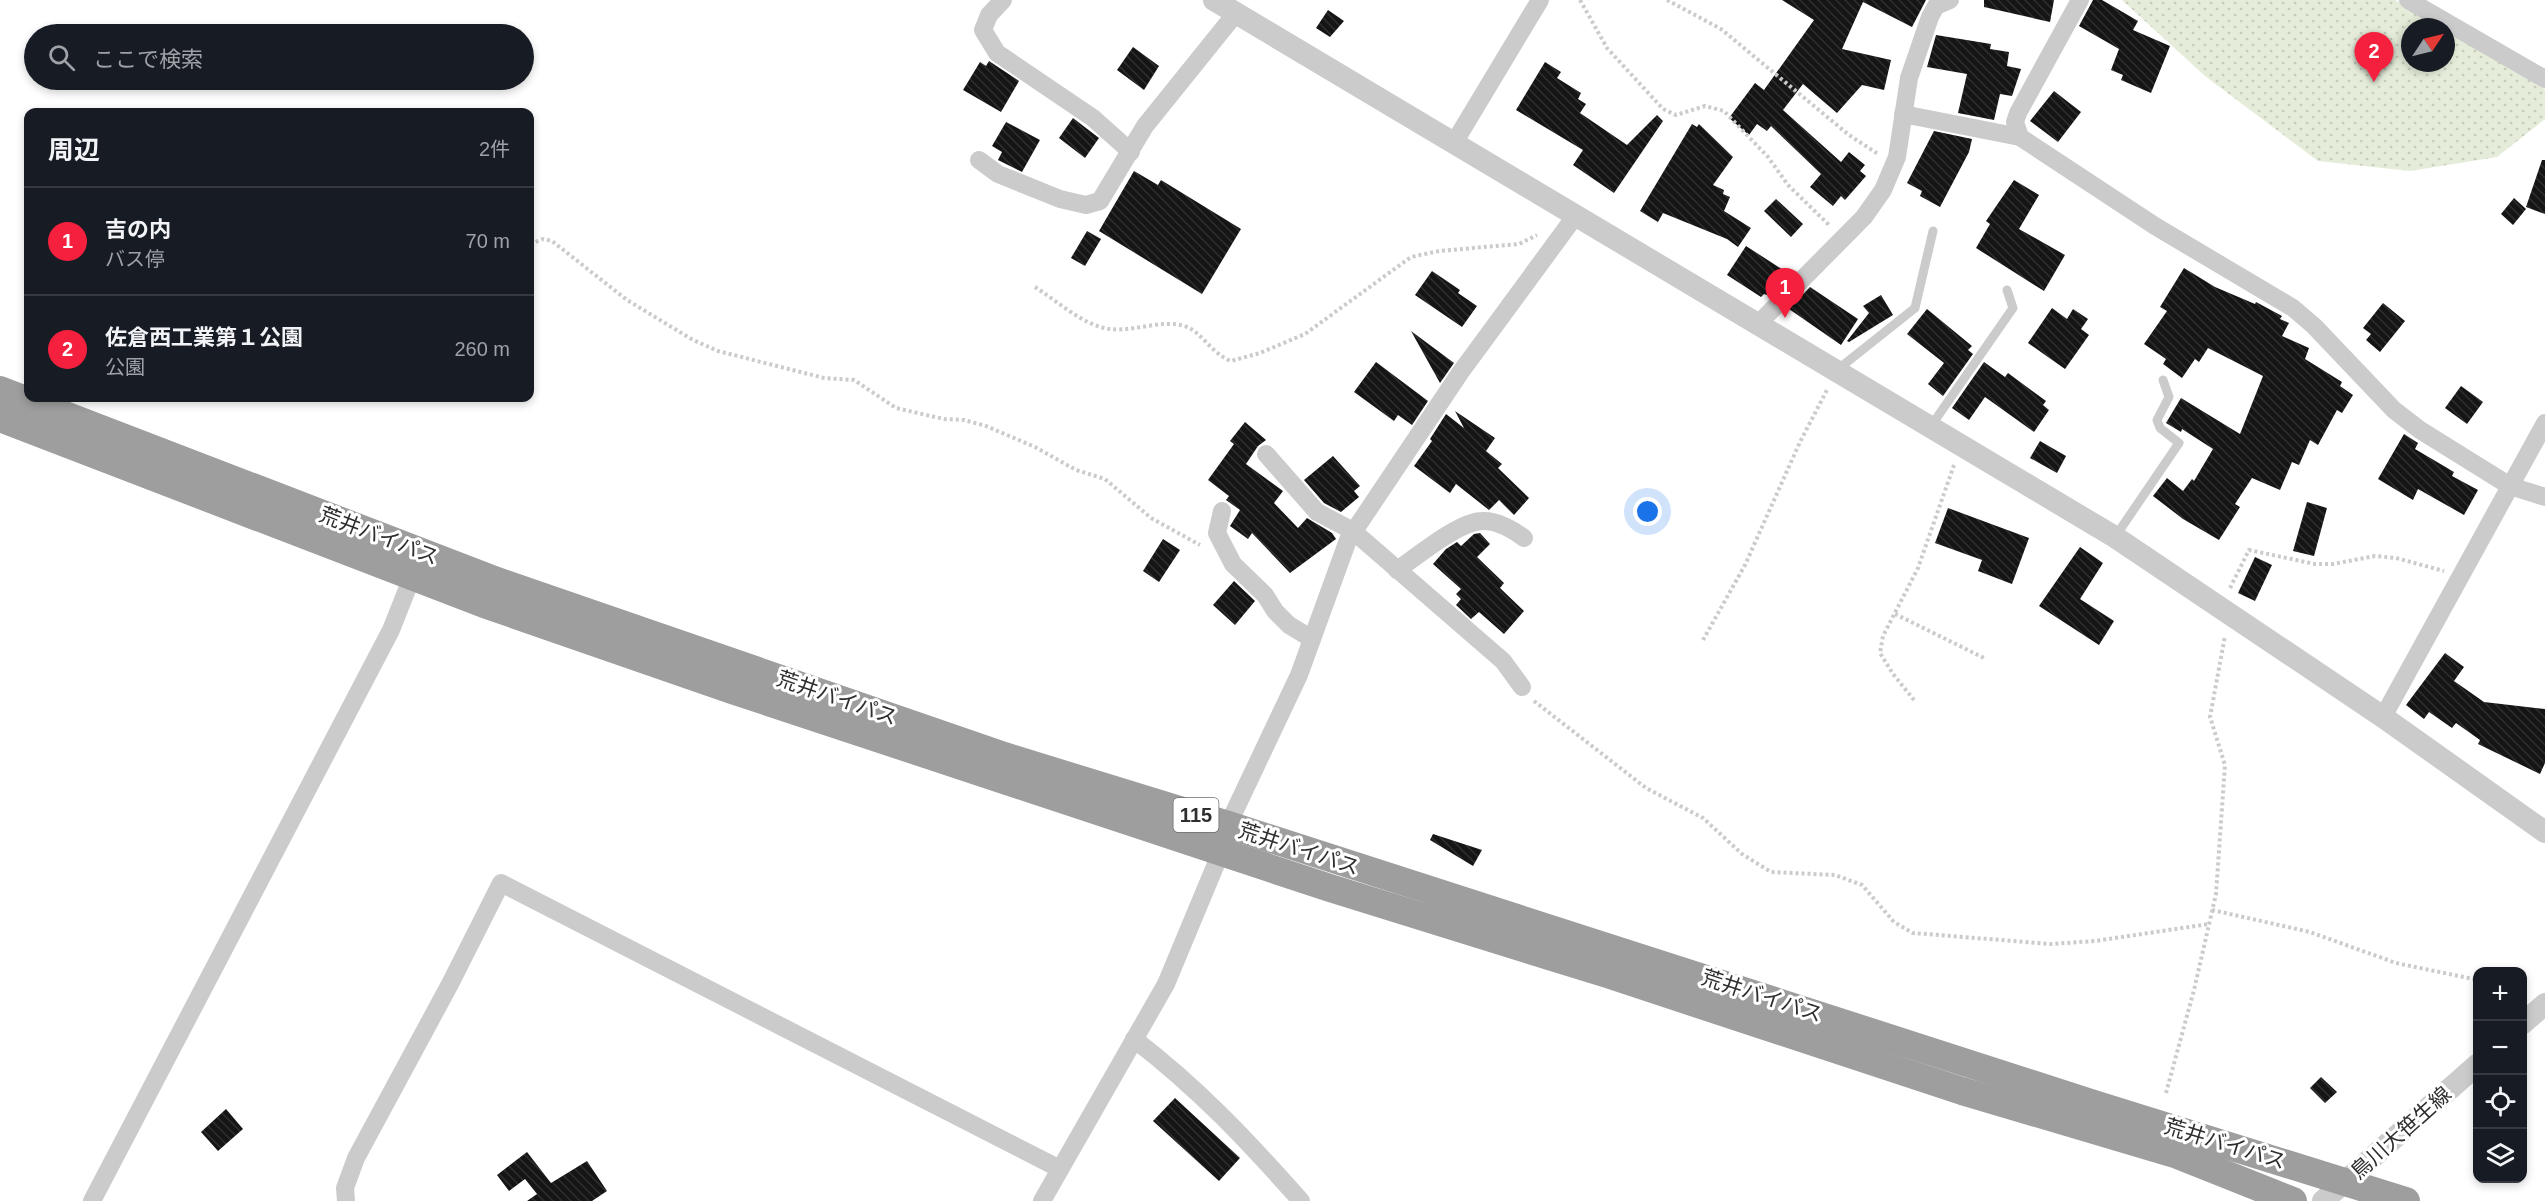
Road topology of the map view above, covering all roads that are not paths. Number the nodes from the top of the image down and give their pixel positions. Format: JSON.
{"nodes":[{"id":1,"x":1003,"y":0,"type":"edge"},
{"id":2,"x":1214,"y":0,"type":"edge"},
{"id":3,"x":1540,"y":0,"type":"edge"},
{"id":4,"x":1950,"y":0,"type":"edge"},
{"id":5,"x":2080,"y":0,"type":"edge"},
{"id":6,"x":2408,"y":0,"type":"edge"},
{"id":7,"x":1236,"y":13,"type":"junction"},
{"id":8,"x":2545,"y":79,"type":"edge"},
{"id":9,"x":1904,"y":114,"type":"junction"},
{"id":10,"x":2020,"y":137,"type":"junction"},
{"id":11,"x":1454,"y":143,"type":"junction"},
{"id":12,"x":1131,"y":152,"type":"junction"},
{"id":13,"x":979,"y":160,"type":"dead end"},
{"id":14,"x":1570,"y":222,"type":"junction"},
{"id":15,"x":1933,"y":231,"type":"dead end"},
{"id":16,"x":2007,"y":290,"type":"dead end"},
{"id":17,"x":1759,"y":323,"type":"junction"},
{"id":18,"x":1837,"y":370,"type":"junction"},
{"id":19,"x":2163,"y":380,"type":"dead end"},
{"id":20,"x":0,"y":390,"type":"edge"},
{"id":21,"x":24,"y":399,"type":"edge"},
{"id":22,"x":31,"y":402,"type":"edge"},
{"id":23,"x":0,"y":418,"type":"edge"},
{"id":24,"x":2545,"y":423,"type":"edge"},
{"id":25,"x":1931,"y":426,"type":"junction"},
{"id":26,"x":1266,"y":454,"type":"dead end"},
{"id":27,"x":2510,"y":486,"type":"junction"},
{"id":28,"x":2545,"y":497,"type":"edge"},
{"id":29,"x":1222,"y":511,"type":"dead end"},
{"id":30,"x":1353,"y":531,"type":"junction"},
{"id":31,"x":2115,"y":537,"type":"junction"},
{"id":32,"x":1524,"y":538,"type":"dead end"},
{"id":33,"x":1397,"y":570,"type":"junction"},
{"id":34,"x":412,"y":577,"type":"junction"},
{"id":35,"x":1312,"y":639,"type":"junction"},
{"id":36,"x":1522,"y":687,"type":"road end"},
{"id":37,"x":2383,"y":717,"type":"junction"},
{"id":38,"x":2545,"y":832,"type":"edge"},
{"id":39,"x":1225,"y":838,"type":"junction"},
{"id":40,"x":2545,"y":1004,"type":"edge"},
{"id":41,"x":2526,"y":1021,"type":"edge"},
{"id":42,"x":1134,"y":1039,"type":"junction"},
{"id":43,"x":2473,"y":1068,"type":"edge"},
{"id":44,"x":1060,"y":1169,"type":"junction"},
{"id":45,"x":2347,"y":1181,"type":"junction"},
{"id":46,"x":92,"y":1201,"type":"edge"},
{"id":47,"x":346,"y":1201,"type":"edge"},
{"id":48,"x":1042,"y":1201,"type":"edge"},
{"id":49,"x":1301,"y":1201,"type":"edge"},
{"id":50,"x":2293,"y":1201,"type":"edge"},
{"id":51,"x":2323,"y":1201,"type":"edge"},
{"id":52,"x":2406,"y":1201,"type":"edge"}],
"edges":[{"from":1,"to":12,"type":"street"},
{"from":2,"to":7,"type":"street"},
{"from":3,"to":11,"type":"street"},
{"from":4,"to":9,"type":"street"},
{"from":5,"to":10,"type":"street"},
{"from":6,"to":8,"type":"street"},
{"from":7,"to":11,"type":"street"},
{"from":7,"to":12,"type":"street"},
{"from":9,"to":10,"type":"street"},
{"from":9,"to":17,"type":"street"},
{"from":10,"to":27,"type":"street"},
{"from":11,"to":14,"type":"street"},
{"from":12,"to":13,"type":"street"},
{"from":14,"to":17,"type":"street"},
{"from":14,"to":30,"type":"street"},
{"from":15,"to":18,"type":"lane"},
{"from":16,"to":25,"type":"lane"},
{"from":17,"to":18,"type":"street"},
{"from":18,"to":25,"type":"street"},
{"from":19,"to":31,"type":"lane"},
{"from":20,"to":21,"type":"highway","name":"荒井バイパス","number":"115"},
{"from":22,"to":39,"type":"highway","name":"荒井バイパス","number":"115"},
{"from":23,"to":34,"type":"highway","name":"荒井バイパス","number":"115"},
{"from":24,"to":27,"type":"street"},
{"from":25,"to":31,"type":"street"},
{"from":26,"to":30,"type":"street"},
{"from":27,"to":28,"type":"street"},
{"from":27,"to":37,"type":"street"},
{"from":29,"to":35,"type":"street"},
{"from":30,"to":33,"type":"street"},
{"from":30,"to":35,"type":"street"},
{"from":31,"to":37,"type":"street"},
{"from":32,"to":33,"type":"street"},
{"from":33,"to":36,"type":"street"},
{"from":34,"to":39,"type":"highway","name":"荒井バイパス","number":"115"},
{"from":34,"to":46,"type":"street"},
{"from":35,"to":39,"type":"street"},
{"from":37,"to":38,"type":"street"},
{"from":39,"to":42,"type":"street"},
{"from":39,"to":45,"type":"highway","name":"荒井バイパス","number":"115"},
{"from":39,"to":50,"type":"highway","name":"荒井バイパス","number":"115"},
{"from":40,"to":41,"type":"street"},
{"from":42,"to":44,"type":"street"},
{"from":42,"to":49,"type":"street"},
{"from":43,"to":45,"type":"street","name":"鳥川大笹生線"},
{"from":44,"to":47,"type":"street"},
{"from":44,"to":48,"type":"street"},
{"from":45,"to":51,"type":"street","name":"鳥川大笹生線"},
{"from":45,"to":52,"type":"highway","name":"荒井バイパス","number":"115"}]}
